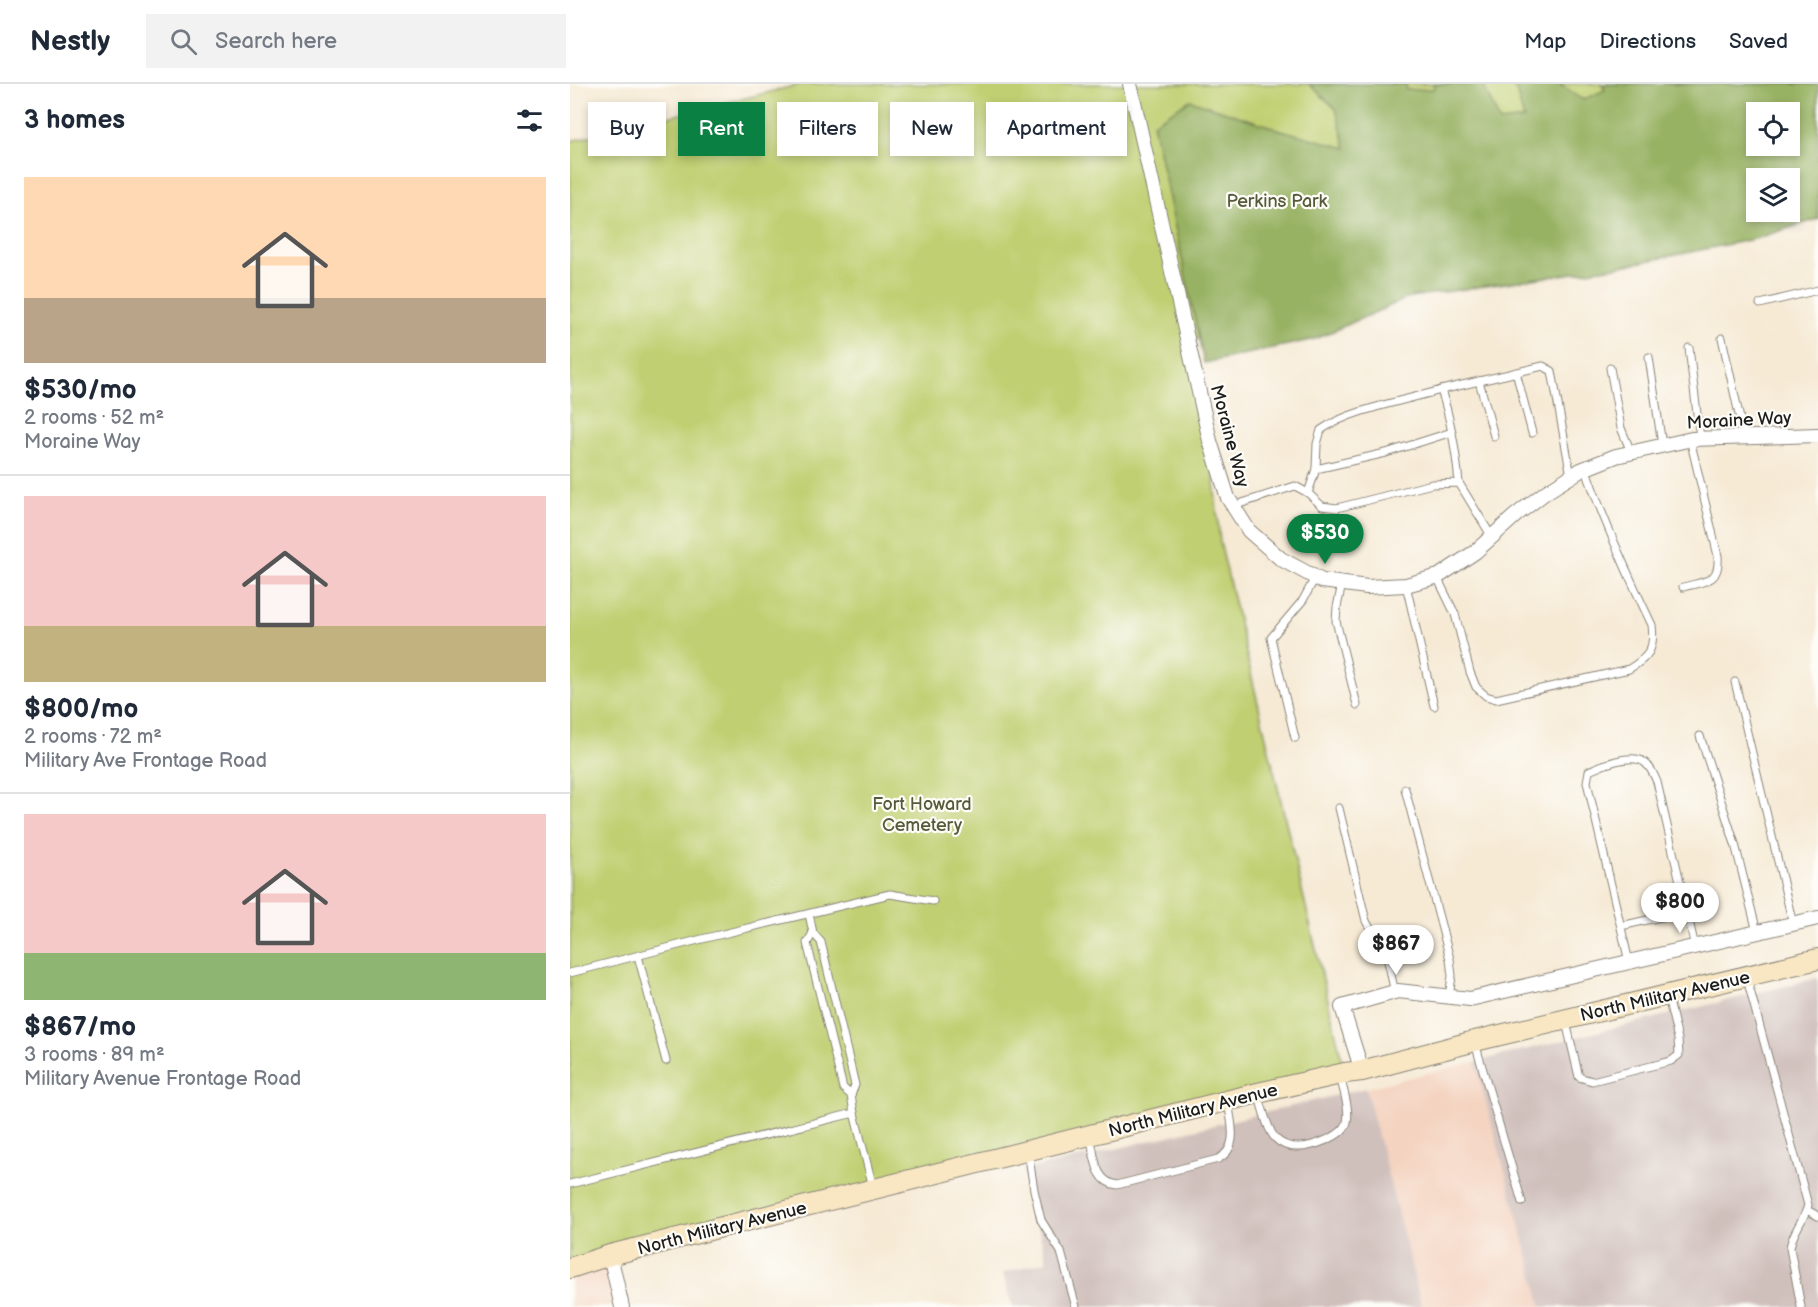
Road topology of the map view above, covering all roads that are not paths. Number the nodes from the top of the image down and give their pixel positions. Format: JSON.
{"nodes":[{"id":1,"x":1130,"y":84,"type":"edge"},
{"id":2,"x":1818,"y":290,"type":"edge"},
{"id":3,"x":1760,"y":304,"type":"dead end"},
{"id":4,"x":1722,"y":338,"type":"dead end"},
{"id":5,"x":1689,"y":348,"type":"dead end"},
{"id":6,"x":1649,"y":357,"type":"dead end"},
{"id":7,"x":1610,"y":368,"type":"dead end"},
{"id":8,"x":1516,"y":372,"type":"junction"},
{"id":9,"x":1479,"y":381,"type":"junction"},
{"id":10,"x":1441,"y":390,"type":"junction"},
{"id":11,"x":1452,"y":432,"type":"junction"},
{"id":12,"x":1532,"y":433,"type":"dead end"},
{"id":13,"x":1818,"y":435,"type":"edge"},
{"id":14,"x":1494,"y":436,"type":"dead end"},
{"id":15,"x":1744,"y":437,"type":"junction"},
{"id":16,"x":1695,"y":439,"type":"junction"},
{"id":17,"x":1662,"y":445,"type":"junction"},
{"id":18,"x":1630,"y":452,"type":"junction"},
{"id":19,"x":1585,"y":468,"type":"junction"},
{"id":20,"x":1316,"y":469,"type":"junction"},
{"id":21,"x":1571,"y":476,"type":"junction"},
{"id":22,"x":1459,"y":483,"type":"junction"},
{"id":23,"x":1308,"y":493,"type":"junction"},
{"id":24,"x":1233,"y":506,"type":"junction"},
{"id":25,"x":1492,"y":537,"type":"junction"},
{"id":26,"x":1437,"y":577,"type":"junction"},
{"id":27,"x":1315,"y":578,"type":"junction"},
{"id":28,"x":1342,"y":584,"type":"junction"},
{"id":29,"x":1406,"y":585,"type":"junction"},
{"id":30,"x":1683,"y":587,"type":"dead end"},
{"id":31,"x":1734,"y":682,"type":"dead end"},
{"id":32,"x":1357,"y":705,"type":"dead end"},
{"id":33,"x":1434,"y":706,"type":"dead end"},
{"id":34,"x":1700,"y":736,"type":"dead end"},
{"id":35,"x":1295,"y":738,"type":"dead end"},
{"id":36,"x":1405,"y":789,"type":"dead end"},
{"id":37,"x":1339,"y":808,"type":"dead end"},
{"id":38,"x":933,"y":901,"type":"dead end"},
{"id":39,"x":1687,"y":911,"type":"junction"},
{"id":40,"x":809,"y":914,"type":"junction"},
{"id":41,"x":1818,"y":918,"type":"edge"},
{"id":42,"x":1793,"y":924,"type":"junction"},
{"id":43,"x":1621,"y":926,"type":"junction"},
{"id":44,"x":1757,"y":932,"type":"junction"},
{"id":45,"x":813,"y":933,"type":"junction"},
{"id":46,"x":1695,"y":946,"type":"junction"},
{"id":47,"x":638,"y":956,"type":"junction"},
{"id":48,"x":1818,"y":959,"type":"edge"},
{"id":49,"x":1629,"y":962,"type":"junction"},
{"id":50,"x":570,"y":974,"type":"edge"},
{"id":51,"x":1747,"y":976,"type":"junction"},
{"id":52,"x":1395,"y":992,"type":"junction"},
{"id":53,"x":1668,"y":995,"type":"junction"},
{"id":54,"x":1449,"y":997,"type":"junction"},
{"id":55,"x":1565,"y":1020,"type":"junction"},
{"id":56,"x":1475,"y":1041,"type":"junction"},
{"id":57,"x":666,"y":1061,"type":"dead end"},
{"id":58,"x":1362,"y":1071,"type":"junction"},
{"id":59,"x":1340,"y":1074,"type":"junction"},
{"id":60,"x":1258,"y":1093,"type":"junction"},
{"id":61,"x":851,"y":1095,"type":"junction"},
{"id":62,"x":1228,"y":1102,"type":"junction"},
{"id":63,"x":854,"y":1113,"type":"junction"},
{"id":64,"x":1090,"y":1136,"type":"junction"},
{"id":65,"x":1028,"y":1151,"type":"junction"},
{"id":66,"x":570,"y":1184,"type":"edge"},
{"id":67,"x":873,"y":1190,"type":"junction"},
{"id":68,"x":1522,"y":1202,"type":"dead end"},
{"id":69,"x":1807,"y":1210,"type":"junction"},
{"id":70,"x":1818,"y":1216,"type":"edge"},
{"id":71,"x":610,"y":1256,"type":"junction"},
{"id":72,"x":570,"y":1268,"type":"edge"},
{"id":73,"x":622,"y":1307,"type":"edge"},
{"id":74,"x":1076,"y":1307,"type":"edge"},
{"id":75,"x":1801,"y":1307,"type":"edge"}],
"edges":[{"from":1,"to":24,"type":"street","name":"Moraine Way"},
{"from":2,"to":3,"type":"lane"},
{"from":4,"to":15,"type":"lane"},
{"from":5,"to":16,"type":"lane"},
{"from":6,"to":17,"type":"lane"},
{"from":7,"to":18,"type":"lane"},
{"from":8,"to":9,"type":"lane"},
{"from":8,"to":12,"type":"lane"},
{"from":8,"to":21,"type":"lane"},
{"from":9,"to":10,"type":"lane"},
{"from":9,"to":14,"type":"lane"},
{"from":10,"to":11,"type":"lane"},
{"from":10,"to":20,"type":"lane"},
{"from":11,"to":20,"type":"lane"},
{"from":11,"to":22,"type":"lane"},
{"from":13,"to":15,"type":"street","name":"Moraine Way"},
{"from":15,"to":16,"type":"street","name":"Moraine Way"},
{"from":16,"to":17,"type":"street","name":"Moraine Way"},
{"from":16,"to":30,"type":"lane"},
{"from":17,"to":18,"type":"street","name":"Moraine Way"},
{"from":18,"to":19,"type":"street","name":"Moraine Way"},
{"from":19,"to":21,"type":"street","name":"Moraine Way"},
{"from":19,"to":26,"type":"lane"},
{"from":20,"to":23,"type":"lane"},
{"from":21,"to":25,"type":"street","name":"Moraine Way"},
{"from":22,"to":23,"type":"lane"},
{"from":22,"to":25,"type":"lane"},
{"from":23,"to":24,"type":"lane"},
{"from":24,"to":27,"type":"street","name":"Moraine Way"},
{"from":25,"to":26,"type":"street","name":"Moraine Way"},
{"from":26,"to":29,"type":"street","name":"Moraine Way"},
{"from":27,"to":28,"type":"street","name":"Moraine Way"},
{"from":27,"to":35,"type":"lane"},
{"from":28,"to":29,"type":"street","name":"Moraine Way"},
{"from":28,"to":32,"type":"lane"},
{"from":29,"to":33,"type":"lane"},
{"from":31,"to":42,"type":"lane"},
{"from":34,"to":44,"type":"lane"},
{"from":36,"to":54,"type":"lane"},
{"from":37,"to":52,"type":"lane"},
{"from":38,"to":40,"type":"lane"},
{"from":39,"to":43,"type":"lane"},
{"from":39,"to":43,"type":"lane"},
{"from":39,"to":46,"type":"lane"},
{"from":40,"to":45,"type":"lane"},
{"from":40,"to":47,"type":"lane"},
{"from":41,"to":42,"type":"street"},
{"from":42,"to":44,"type":"street"},
{"from":43,"to":49,"type":"lane"},
{"from":44,"to":46,"type":"street"},
{"from":45,"to":61,"type":"lane"},
{"from":45,"to":61,"type":"lane"},
{"from":46,"to":49,"type":"street"},
{"from":47,"to":50,"type":"lane"},
{"from":47,"to":57,"type":"lane"},
{"from":48,"to":51,"type":"main road","name":"North Military Avenue"},
{"from":49,"to":54,"type":"street"},
{"from":51,"to":53,"type":"main road","name":"North Military Avenue"},
{"from":51,"to":69,"type":"lane"},
{"from":52,"to":54,"type":"street"},
{"from":52,"to":58,"type":"street"},
{"from":53,"to":55,"type":"main road","name":"North Military Avenue"},
{"from":53,"to":55,"type":"lane"},
{"from":55,"to":56,"type":"main road","name":"North Military Avenue"},
{"from":56,"to":58,"type":"main road","name":"North Military Avenue"},
{"from":56,"to":68,"type":"lane"},
{"from":58,"to":59,"type":"main road","name":"North Military Avenue"},
{"from":59,"to":60,"type":"main road","name":"North Military Avenue"},
{"from":59,"to":60,"type":"lane"},
{"from":60,"to":62,"type":"main road","name":"North Military Avenue"},
{"from":61,"to":63,"type":"lane"},
{"from":62,"to":64,"type":"main road","name":"North Military Avenue"},
{"from":62,"to":64,"type":"lane"},
{"from":63,"to":66,"type":"lane"},
{"from":63,"to":67,"type":"lane"},
{"from":64,"to":65,"type":"main road","name":"North Military Avenue"},
{"from":65,"to":67,"type":"main road","name":"North Military Avenue"},
{"from":65,"to":74,"type":"lane"},
{"from":67,"to":71,"type":"main road","name":"North Military Avenue"},
{"from":69,"to":70,"type":"lane"},
{"from":69,"to":75,"type":"lane"},
{"from":71,"to":72,"type":"main road","name":"North Military Avenue"},
{"from":71,"to":73,"type":"street"}]}
